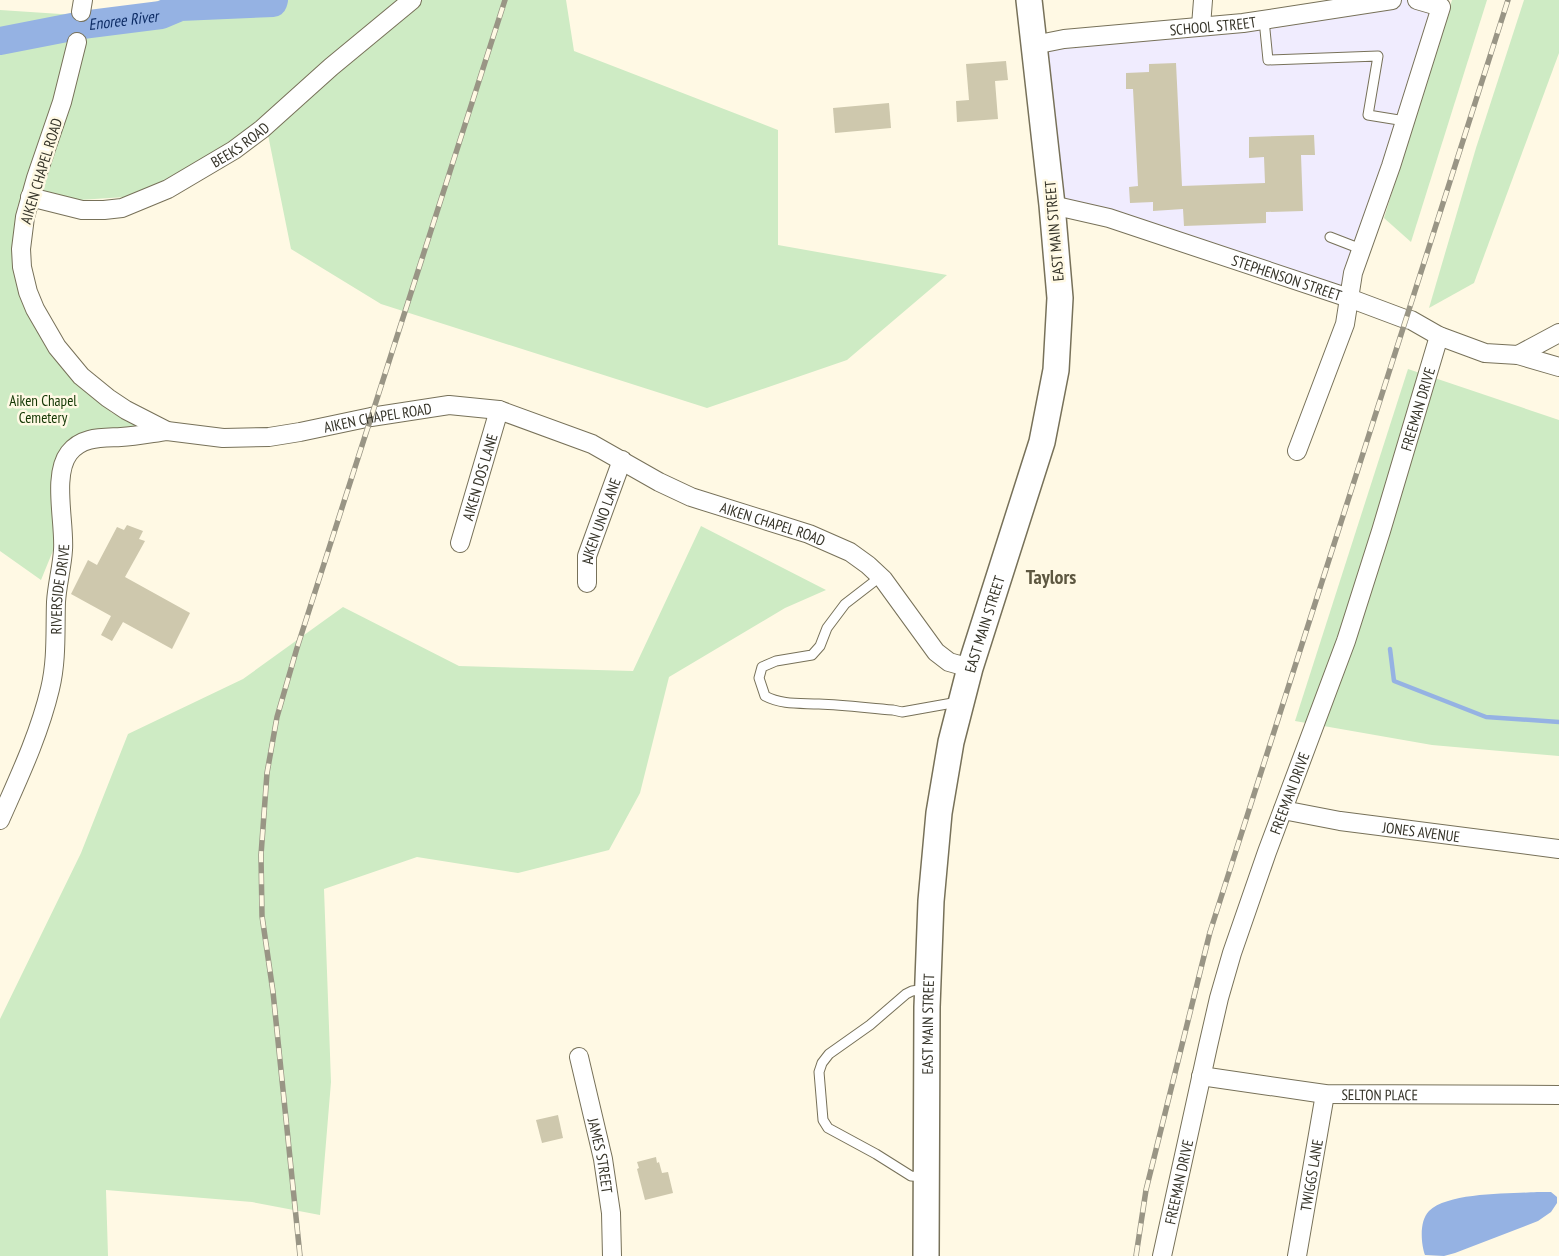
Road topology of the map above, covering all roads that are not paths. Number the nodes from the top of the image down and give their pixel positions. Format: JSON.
{"nodes":[{"id":1,"x":412,"y":0,"type":"edge"},
{"id":2,"x":1029,"y":0,"type":"edge"},
{"id":3,"x":1203,"y":0,"type":"edge"},
{"id":4,"x":1392,"y":0,"type":"edge"},
{"id":5,"x":1417,"y":0,"type":"edge"},
{"id":6,"x":1264,"y":20,"type":"junction"},
{"id":7,"x":1201,"y":26,"type":"junction"},
{"id":8,"x":77,"y":42,"type":"dead end"},
{"id":9,"x":1034,"y":45,"type":"junction"},
{"id":10,"x":1405,"y":121,"type":"junction"},
{"id":11,"x":30,"y":197,"type":"junction"},
{"id":12,"x":1052,"y":205,"type":"junction"},
{"id":13,"x":1330,"y":237,"type":"dead end"},
{"id":14,"x":1361,"y":249,"type":"junction"},
{"id":15,"x":1349,"y":298,"type":"junction"},
{"id":16,"x":1559,"y":333,"type":"edge"},
{"id":17,"x":1439,"y":336,"type":"junction"},
{"id":18,"x":1518,"y":355,"type":"junction"},
{"id":19,"x":1559,"y":367,"type":"edge"},
{"id":20,"x":499,"y":410,"type":"junction"},
{"id":21,"x":167,"y":431,"type":"junction"},
{"id":22,"x":1297,"y":451,"type":"dead end"},
{"id":23,"x":622,"y":460,"type":"junction"},
{"id":24,"x":460,"y":543,"type":"dead end"},
{"id":25,"x":880,"y":576,"type":"junction"},
{"id":26,"x":587,"y":583,"type":"dead end"},
{"id":27,"x":970,"y":668,"type":"junction"},
{"id":28,"x":962,"y":701,"type":"junction"},
{"id":29,"x":1283,"y":810,"type":"junction"},
{"id":30,"x":0,"y":820,"type":"edge"},
{"id":31,"x":1559,"y":849,"type":"edge"},
{"id":32,"x":928,"y":989,"type":"junction"},
{"id":33,"x":579,"y":1057,"type":"dead end"},
{"id":34,"x":1201,"y":1076,"type":"junction"},
{"id":35,"x":1325,"y":1094,"type":"junction"},
{"id":36,"x":1559,"y":1095,"type":"edge"},
{"id":37,"x":926,"y":1177,"type":"junction"},
{"id":38,"x":612,"y":1256,"type":"edge"},
{"id":39,"x":926,"y":1256,"type":"edge"},
{"id":40,"x":1162,"y":1256,"type":"edge"},
{"id":41,"x":1297,"y":1256,"type":"edge"}],
"edges":[{"from":1,"to":11,"type":"street","name":"BEEKS ROAD"},
{"from":2,"to":9,"type":"street","name":"EAST MAIN STREET"},
{"from":3,"to":7,"type":"street"},
{"from":4,"to":6,"type":"street","name":"SCHOOL STREET"},
{"from":5,"to":10,"type":"street"},
{"from":6,"to":7,"type":"street","name":"SCHOOL STREET"},
{"from":6,"to":10,"type":"lane"},
{"from":7,"to":9,"type":"street","name":"SCHOOL STREET"},
{"from":8,"to":11,"type":"street","name":"AIKEN CHAPEL ROAD"},
{"from":9,"to":12,"type":"street","name":"EAST MAIN STREET"},
{"from":10,"to":14,"type":"street"},
{"from":11,"to":21,"type":"street","name":"AIKEN CHAPEL ROAD"},
{"from":12,"to":15,"type":"street","name":"STEPHENSON STREET"},
{"from":12,"to":27,"type":"street","name":"EAST MAIN STREET"},
{"from":13,"to":14,"type":"lane"},
{"from":14,"to":15,"type":"street"},
{"from":15,"to":17,"type":"street","name":"STEPHENSON STREET"},
{"from":15,"to":22,"type":"street"},
{"from":16,"to":18,"type":"street"},
{"from":17,"to":18,"type":"street","name":"STEPHENSON STREET"},
{"from":17,"to":29,"type":"street","name":"FREEMAN DRIVE"},
{"from":18,"to":19,"type":"street","name":"STEPHENSON STREET"},
{"from":20,"to":21,"type":"street","name":"AIKEN CHAPEL ROAD"},
{"from":20,"to":23,"type":"street","name":"AIKEN CHAPEL ROAD"},
{"from":20,"to":24,"type":"street","name":"AIKEN DOS LANE"},
{"from":21,"to":30,"type":"street","name":"RIVERSIDE DRIVE"},
{"from":23,"to":25,"type":"street","name":"AIKEN CHAPEL ROAD"},
{"from":23,"to":26,"type":"street","name":"AIKEN UNO LANE"},
{"from":25,"to":27,"type":"street","name":"AIKEN CHAPEL ROAD"},
{"from":25,"to":28,"type":"lane"},
{"from":27,"to":28,"type":"street","name":"EAST MAIN STREET"},
{"from":28,"to":32,"type":"street","name":"EAST MAIN STREET"},
{"from":29,"to":31,"type":"street","name":"JONES AVENUE"},
{"from":29,"to":34,"type":"street","name":"FREEMAN DRIVE"},
{"from":32,"to":37,"type":"street","name":"EAST MAIN STREET"},
{"from":32,"to":37,"type":"lane"},
{"from":33,"to":38,"type":"street","name":"JAMES STREET"},
{"from":34,"to":35,"type":"street","name":"SELTON PLACE"},
{"from":34,"to":40,"type":"street","name":"FREEMAN DRIVE"},
{"from":35,"to":36,"type":"street","name":"SELTON PLACE"},
{"from":35,"to":41,"type":"street","name":"TWIGGS LANE"},
{"from":37,"to":39,"type":"street","name":"EAST MAIN STREET"}]}
